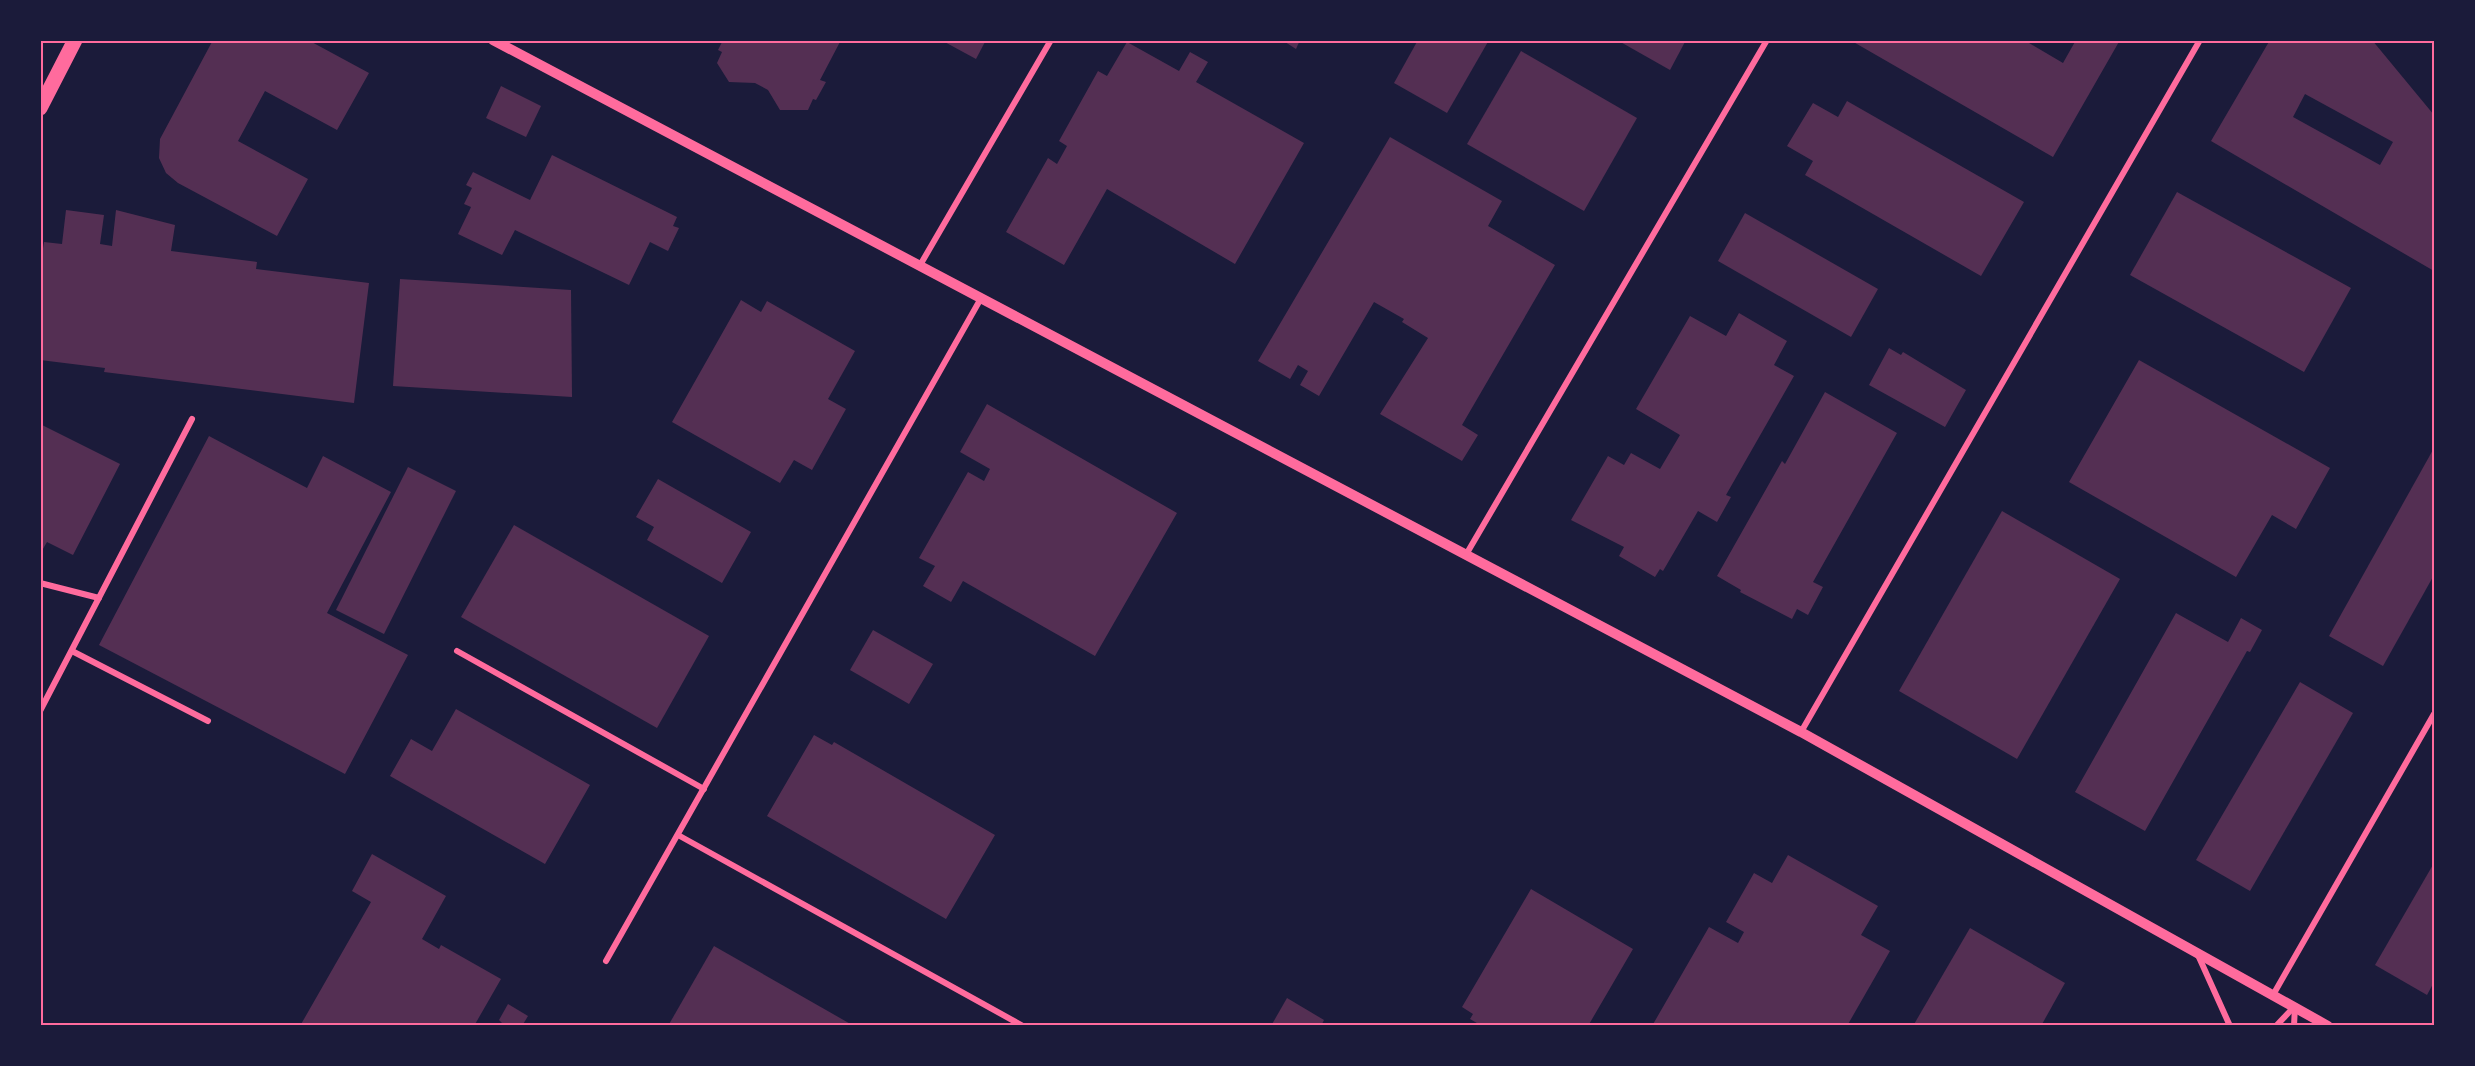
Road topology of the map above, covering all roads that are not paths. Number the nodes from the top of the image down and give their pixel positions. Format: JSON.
{"nodes":[{"id":1,"x":75,"y":40,"type":"edge"},
{"id":2,"x":493,"y":40,"type":"edge"},
{"id":3,"x":1051,"y":40,"type":"edge"},
{"id":4,"x":1767,"y":40,"type":"edge"},
{"id":5,"x":2200,"y":40,"type":"edge"},
{"id":6,"x":40,"y":108,"type":"edge"},
{"id":7,"x":918,"y":267,"type":"junction"},
{"id":8,"x":980,"y":300,"type":"junction"},
{"id":9,"x":192,"y":419,"type":"dead end"},
{"id":10,"x":1467,"y":553,"type":"junction"},
{"id":11,"x":40,"y":583,"type":"edge"},
{"id":12,"x":99,"y":598,"type":"junction"},
{"id":13,"x":72,"y":651,"type":"junction"},
{"id":14,"x":457,"y":651,"type":"dead end"},
{"id":15,"x":40,"y":711,"type":"edge"},
{"id":16,"x":2434,"y":714,"type":"edge"},
{"id":17,"x":208,"y":721,"type":"dead end"},
{"id":18,"x":1801,"y":732,"type":"junction"},
{"id":19,"x":704,"y":789,"type":"junction"},
{"id":20,"x":678,"y":835,"type":"junction"},
{"id":21,"x":2197,"y":952,"type":"junction"},
{"id":22,"x":606,"y":961,"type":"dead end"},
{"id":23,"x":2273,"y":995,"type":"junction"},
{"id":24,"x":2295,"y":1006,"type":"junction"},
{"id":25,"x":1023,"y":1026,"type":"edge"},
{"id":26,"x":2230,"y":1026,"type":"edge"},
{"id":27,"x":2276,"y":1026,"type":"edge"},
{"id":28,"x":2294,"y":1026,"type":"edge"},
{"id":29,"x":2328,"y":1026,"type":"edge"}],
"edges":[{"from":1,"to":6,"type":"main road"},
{"from":2,"to":7,"type":"street"},
{"from":3,"to":7,"type":"street"},
{"from":4,"to":10,"type":"street"},
{"from":5,"to":18,"type":"street"},
{"from":7,"to":8,"type":"street"},
{"from":8,"to":10,"type":"street"},
{"from":8,"to":19,"type":"street"},
{"from":9,"to":12,"type":"street"},
{"from":10,"to":18,"type":"street"},
{"from":11,"to":12,"type":"street"},
{"from":12,"to":13,"type":"street"},
{"from":13,"to":15,"type":"street"},
{"from":13,"to":17,"type":"street"},
{"from":14,"to":19,"type":"street"},
{"from":16,"to":23,"type":"street"},
{"from":18,"to":21,"type":"street"},
{"from":19,"to":20,"type":"street"},
{"from":20,"to":22,"type":"street"},
{"from":20,"to":25,"type":"street"},
{"from":21,"to":23,"type":"street"},
{"from":21,"to":26,"type":"street"},
{"from":23,"to":24,"type":"street"},
{"from":24,"to":27,"type":"street"},
{"from":24,"to":28,"type":"street"},
{"from":24,"to":29,"type":"street"}]}
